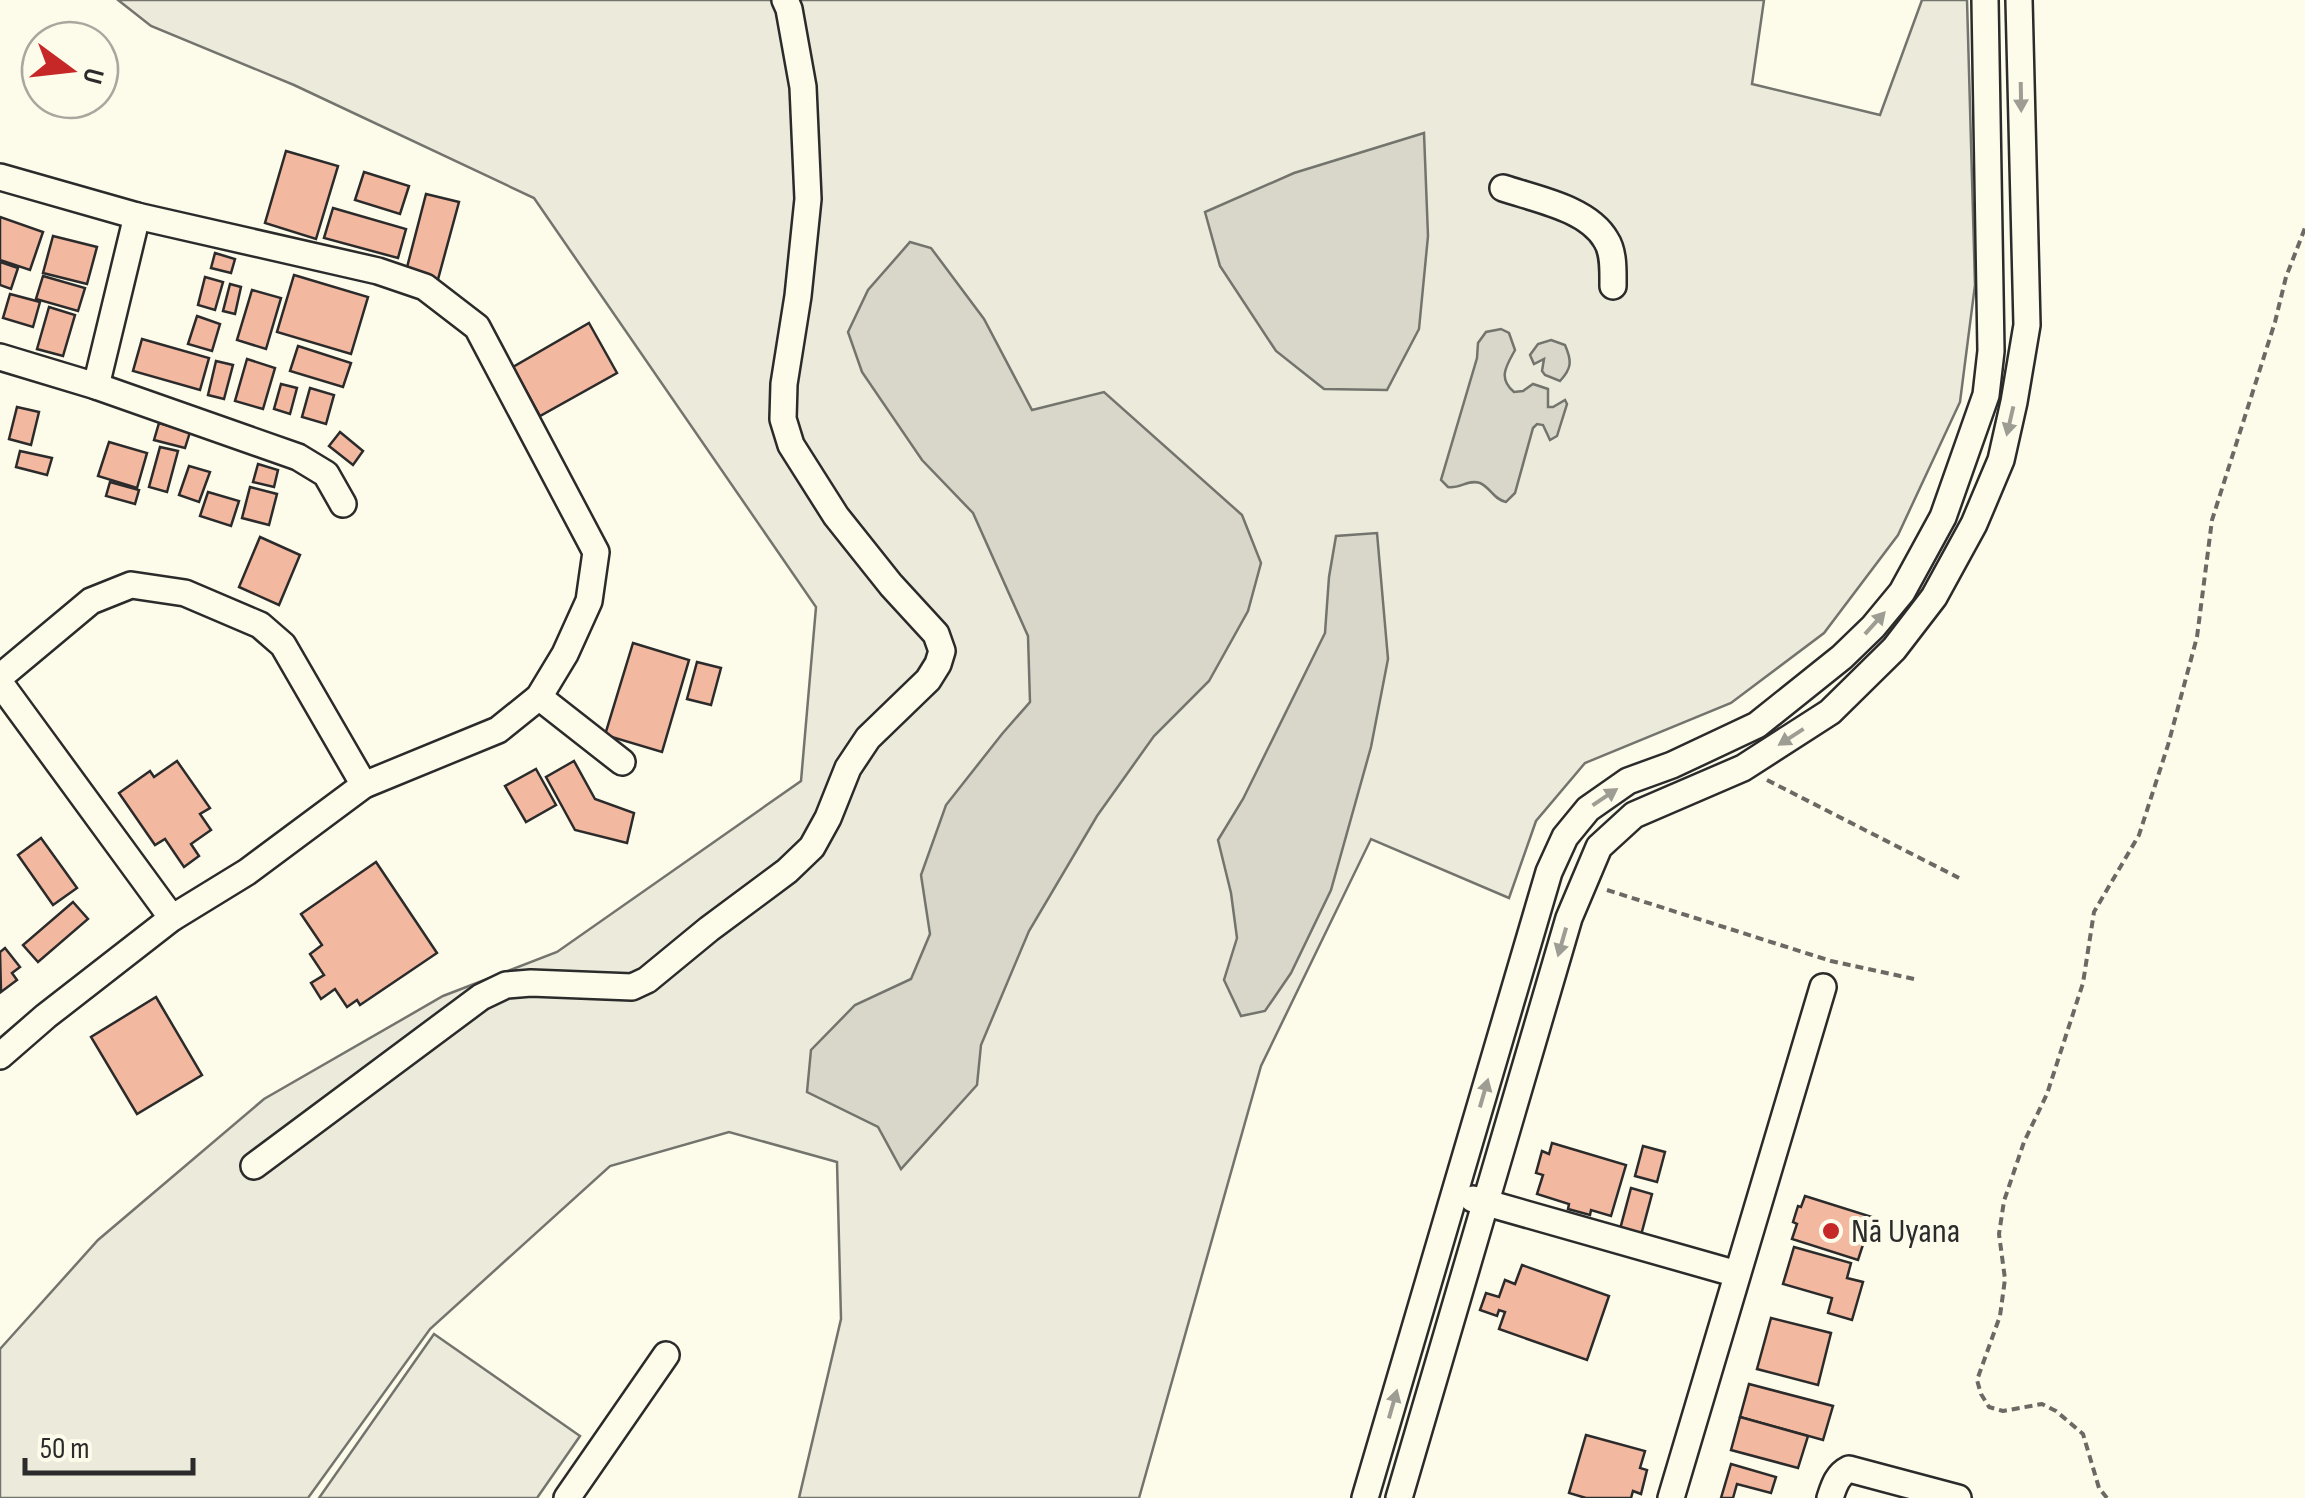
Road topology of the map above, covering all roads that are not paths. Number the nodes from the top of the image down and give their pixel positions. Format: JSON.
{"nodes":[{"id":1,"x":785,"y":0,"type":"edge"},
{"id":2,"x":1985,"y":0,"type":"edge"},
{"id":3,"x":2019,"y":0,"type":"edge"},
{"id":4,"x":0,"y":177,"type":"edge"},
{"id":5,"x":1503,"y":188,"type":"dead end"},
{"id":6,"x":137,"y":216,"type":"junction"},
{"id":7,"x":1613,"y":286,"type":"dead end"},
{"id":8,"x":0,"y":358,"type":"edge"},
{"id":9,"x":96,"y":386,"type":"junction"},
{"id":10,"x":343,"y":504,"type":"dead end"},
{"id":11,"x":0,"y":680,"type":"edge"},
{"id":12,"x":539,"y":697,"type":"junction"},
{"id":13,"x":622,"y":762,"type":"dead end"},
{"id":14,"x":364,"y":784,"type":"junction"},
{"id":15,"x":172,"y":918,"type":"junction"},
{"id":16,"x":1822,"y":988,"type":"dead end"},
{"id":17,"x":0,"y":1056,"type":"edge"},
{"id":18,"x":254,"y":1166,"type":"dead end"},
{"id":19,"x":1455,"y":1194,"type":"junction"},
{"id":20,"x":1486,"y":1202,"type":"junction"},
{"id":21,"x":1738,"y":1274,"type":"junction"},
{"id":22,"x":666,"y":1354,"type":"dead end"},
{"id":23,"x":1369,"y":1497,"type":"edge"},
{"id":24,"x":568,"y":1498,"type":"edge"},
{"id":25,"x":1399,"y":1498,"type":"edge"},
{"id":26,"x":1671,"y":1498,"type":"edge"},
{"id":27,"x":1830,"y":1498,"type":"edge"},
{"id":28,"x":1958,"y":1498,"type":"edge"}],
"edges":[{"from":1,"to":18,"type":"street"},
{"from":19,"to":2,"type":"street","one_way":true},
{"from":3,"to":20,"type":"street","one_way":true},
{"from":4,"to":6,"type":"street"},
{"from":5,"to":7,"type":"street"},
{"from":6,"to":9,"type":"street"},
{"from":6,"to":12,"type":"street"},
{"from":8,"to":9,"type":"street"},
{"from":9,"to":10,"type":"street"},
{"from":11,"to":14,"type":"street"},
{"from":11,"to":15,"type":"street"},
{"from":12,"to":13,"type":"street"},
{"from":12,"to":14,"type":"street"},
{"from":14,"to":15,"type":"street"},
{"from":15,"to":17,"type":"street"},
{"from":16,"to":21,"type":"street"},
{"from":19,"to":20,"type":"street"},
{"from":23,"to":19,"type":"street","one_way":true},
{"from":20,"to":21,"type":"street"},
{"from":20,"to":25,"type":"street"},
{"from":21,"to":26,"type":"street"},
{"from":22,"to":24,"type":"street"},
{"from":27,"to":28,"type":"street"}]}
